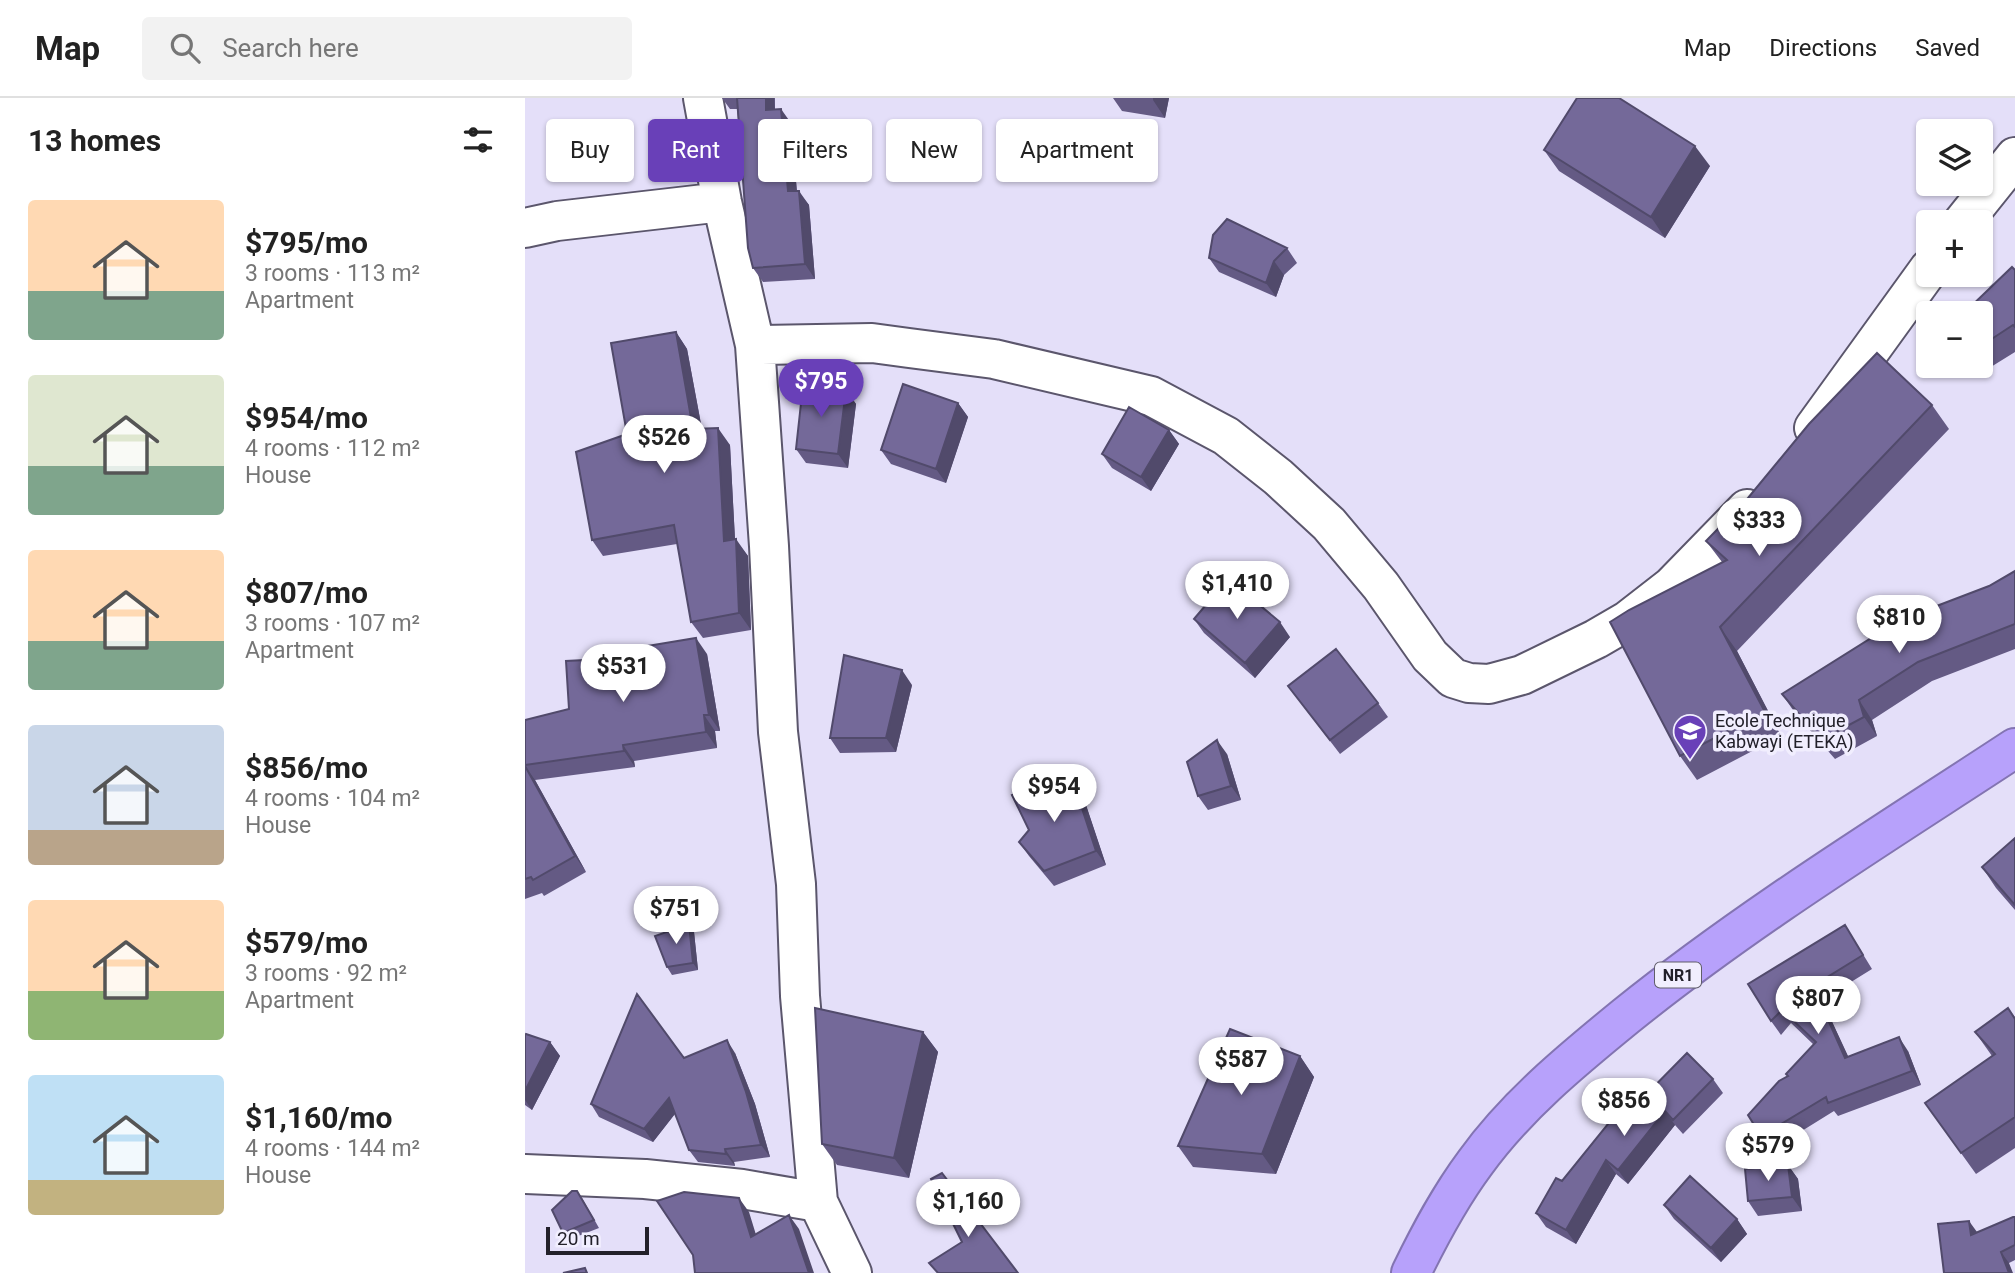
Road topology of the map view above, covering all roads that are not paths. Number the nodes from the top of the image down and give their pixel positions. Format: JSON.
{"nodes":[{"id":1,"x":703,"y":98,"type":"edge"},
{"id":2,"x":2015,"y":157,"type":"edge"},
{"id":3,"x":722,"y":202,"type":"junction"},
{"id":4,"x":1973,"y":210,"type":"edge"},
{"id":5,"x":525,"y":228,"type":"edge"},
{"id":6,"x":1916,"y":287,"type":"edge"},
{"id":7,"x":755,"y":345,"type":"junction"},
{"id":8,"x":2015,"y":748,"type":"edge"},
{"id":9,"x":525,"y":1174,"type":"edge"},
{"id":10,"x":818,"y":1202,"type":"junction"},
{"id":11,"x":852,"y":1273,"type":"edge"},
{"id":12,"x":1411,"y":1273,"type":"edge"}],
"edges":[{"from":1,"to":3,"type":"street"},
{"from":2,"to":4,"type":"street"},
{"from":3,"to":5,"type":"street"},
{"from":3,"to":7,"type":"street"},
{"from":6,"to":7,"type":"street"},
{"from":7,"to":10,"type":"street"},
{"from":8,"to":12,"type":"highway","number":"NR1"},
{"from":9,"to":10,"type":"street"},
{"from":10,"to":11,"type":"street"}]}
